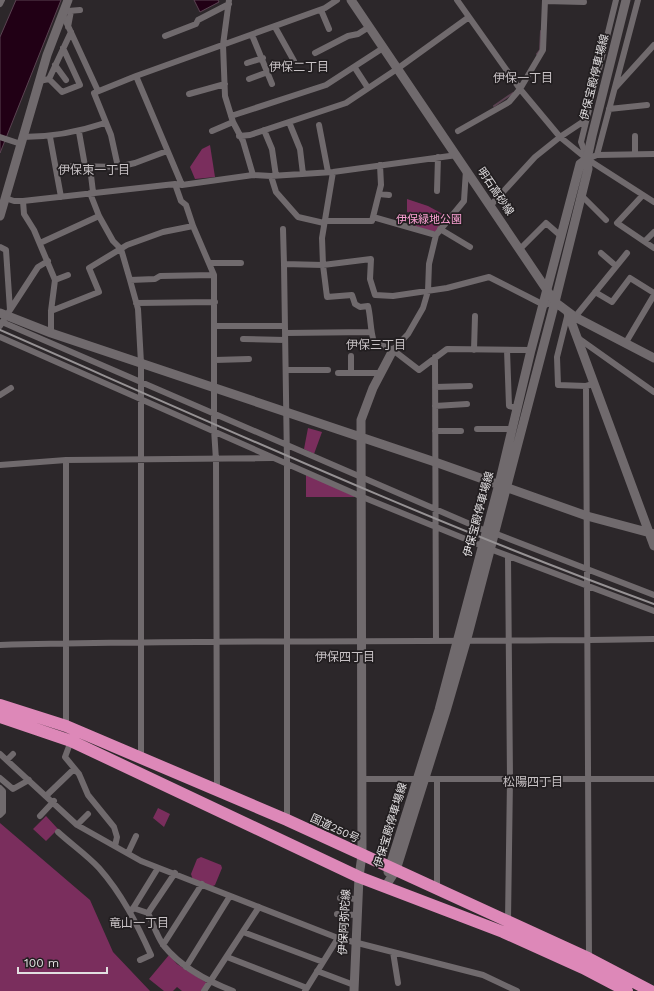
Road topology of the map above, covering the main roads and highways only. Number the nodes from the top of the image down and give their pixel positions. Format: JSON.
{"nodes":[{"id":1,"x":68,"y":0,"type":"edge"},
{"id":2,"x":351,"y":0,"type":"edge"},
{"id":3,"x":626,"y":0,"type":"edge"},
{"id":4,"x":587,"y":159,"type":"junction"},
{"id":5,"x":0,"y":216,"type":"edge"},
{"id":6,"x":547,"y":291,"type":"junction"},
{"id":7,"x":556,"y":302,"type":"junction"},
{"id":8,"x":571,"y":315,"type":"junction"},
{"id":9,"x":4,"y":317,"type":"edge"},
{"id":10,"x":393,"y":350,"type":"road end"},
{"id":11,"x":654,"y":357,"type":"edge"},
{"id":12,"x":360,"y":437,"type":"junction"},
{"id":13,"x":502,"y":486,"type":"junction"},
{"id":14,"x":651,"y":534,"type":"edge"},
{"id":15,"x":654,"y":546,"type":"edge"},
{"id":16,"x":0,"y":705,"type":"edge"},
{"id":17,"x":0,"y":717,"type":"edge"},
{"id":18,"x":362,"y":855,"type":"junction"},
{"id":19,"x":392,"y":868,"type":"junction"},
{"id":20,"x":359,"y":877,"type":"junction"},
{"id":21,"x":385,"y":887,"type":"junction"},
{"id":22,"x":654,"y":983,"type":"edge"},
{"id":23,"x":354,"y":988,"type":"edge"},
{"id":24,"x":627,"y":991,"type":"edge"},
{"id":25,"x":652,"y":991,"type":"edge"}],
"edges":[{"from":1,"to":5,"type":"main road"},
{"from":2,"to":6,"type":"main road","name":"明石高砂線"},
{"from":3,"to":4,"type":"main road","name":"伊保宝殿停車場線"},
{"from":4,"to":6,"type":"main road","name":"伊保宝殿停車場線"},
{"from":4,"to":7,"type":"main road","name":"伊保宝殿停車場線"},
{"from":6,"to":7,"type":"main road","name":"明石高砂線"},
{"from":6,"to":13,"type":"main road","name":"伊保宝殿停車場線"},
{"from":7,"to":8,"type":"main road","name":"明石高砂線"},
{"from":7,"to":13,"type":"main road","name":"伊保宝殿停車場線"},
{"from":8,"to":11,"type":"main road","name":"明石高砂線"},
{"from":8,"to":14,"type":"main road"},
{"from":9,"to":12,"type":"main road"},
{"from":10,"to":12,"type":"main road","name":"伊保阿弥陀線"},
{"from":12,"to":13,"type":"main road"},
{"from":12,"to":18,"type":"main road","name":"伊保阿弥陀線"},
{"from":13,"to":14,"type":"main road"},
{"from":13,"to":19,"type":"main road","name":"伊保宝殿停車場線"},
{"from":14,"to":15,"type":"main road"},
{"from":16,"to":18,"type":"highway","name":"国道250号"},
{"from":17,"to":20,"type":"highway"},
{"from":18,"to":19,"type":"highway","name":"国道250号"},
{"from":18,"to":20,"type":"main road","name":"伊保阿弥陀線"},
{"from":19,"to":21,"type":"main road","name":"伊保宝殿停車場線"},
{"from":19,"to":25,"type":"highway","name":"国道250号"},
{"from":20,"to":21,"type":"highway"},
{"from":20,"to":23,"type":"main road","name":"伊保阿弥陀線"},
{"from":21,"to":24,"type":"highway"},
{"from":22,"to":25,"type":"main road"}]}
